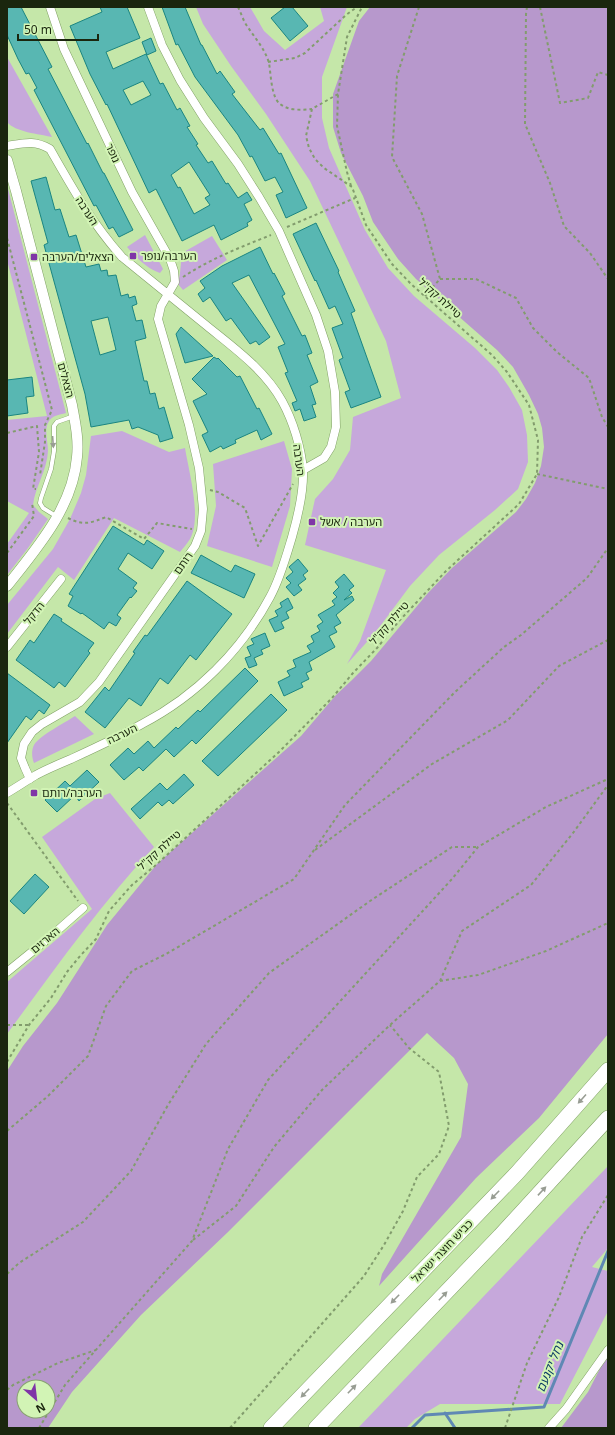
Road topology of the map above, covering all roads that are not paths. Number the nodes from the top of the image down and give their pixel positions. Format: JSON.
{"nodes":[{"id":1,"x":50,"y":7,"type":"edge"},
{"id":2,"x":148,"y":7,"type":"edge"},
{"id":3,"x":7,"y":146,"type":"edge"},
{"id":4,"x":7,"y":160,"type":"edge"},
{"id":5,"x":168,"y":295,"type":"junction"},
{"id":6,"x":74,"y":416,"type":"junction"},
{"id":7,"x":303,"y":469,"type":"junction"},
{"id":8,"x":58,"y":515,"type":"junction"},
{"id":9,"x":61,"y":579,"type":"dead end"},
{"id":10,"x":7,"y":586,"type":"edge"},
{"id":11,"x":7,"y":647,"type":"edge"},
{"id":12,"x":30,"y":779,"type":"junction"},
{"id":13,"x":7,"y":793,"type":"edge"},
{"id":14,"x":83,"y":908,"type":"road end"},
{"id":15,"x":7,"y":972,"type":"edge"},
{"id":16,"x":608,"y":1070,"type":"edge"},
{"id":17,"x":608,"y":1118,"type":"edge"},
{"id":18,"x":608,"y":1350,"type":"edge"},
{"id":19,"x":271,"y":1428,"type":"edge"},
{"id":20,"x":316,"y":1428,"type":"edge"},
{"id":21,"x":549,"y":1428,"type":"edge"}],
"edges":[{"from":1,"to":5,"type":"street","name":"נופר"},
{"from":2,"to":7,"type":"street"},
{"from":3,"to":5,"type":"street","name":"הערבה"},
{"from":4,"to":6,"type":"street","name":"הצאלים"},
{"from":5,"to":7,"type":"street","name":"הערבה"},
{"from":5,"to":12,"type":"street","name":"רותם"},
{"from":6,"to":8,"type":"street","name":"הצאלים"},
{"from":6,"to":8,"type":"lane","one_way":true},
{"from":7,"to":12,"type":"street","name":"הערבה"},
{"from":8,"to":10,"type":"street","name":"הצאלים"},
{"from":9,"to":11,"type":"street","name":"הדקל"},
{"from":12,"to":13,"type":"street","name":"הערבה"},
{"from":14,"to":15,"type":"street","name":"הארזים"},
{"from":16,"to":19,"type":"highway","name":"כביש חוצה ישראל","one_way":true},
{"from":20,"to":17,"type":"highway","one_way":true},
{"from":18,"to":21,"type":"street"}]}
